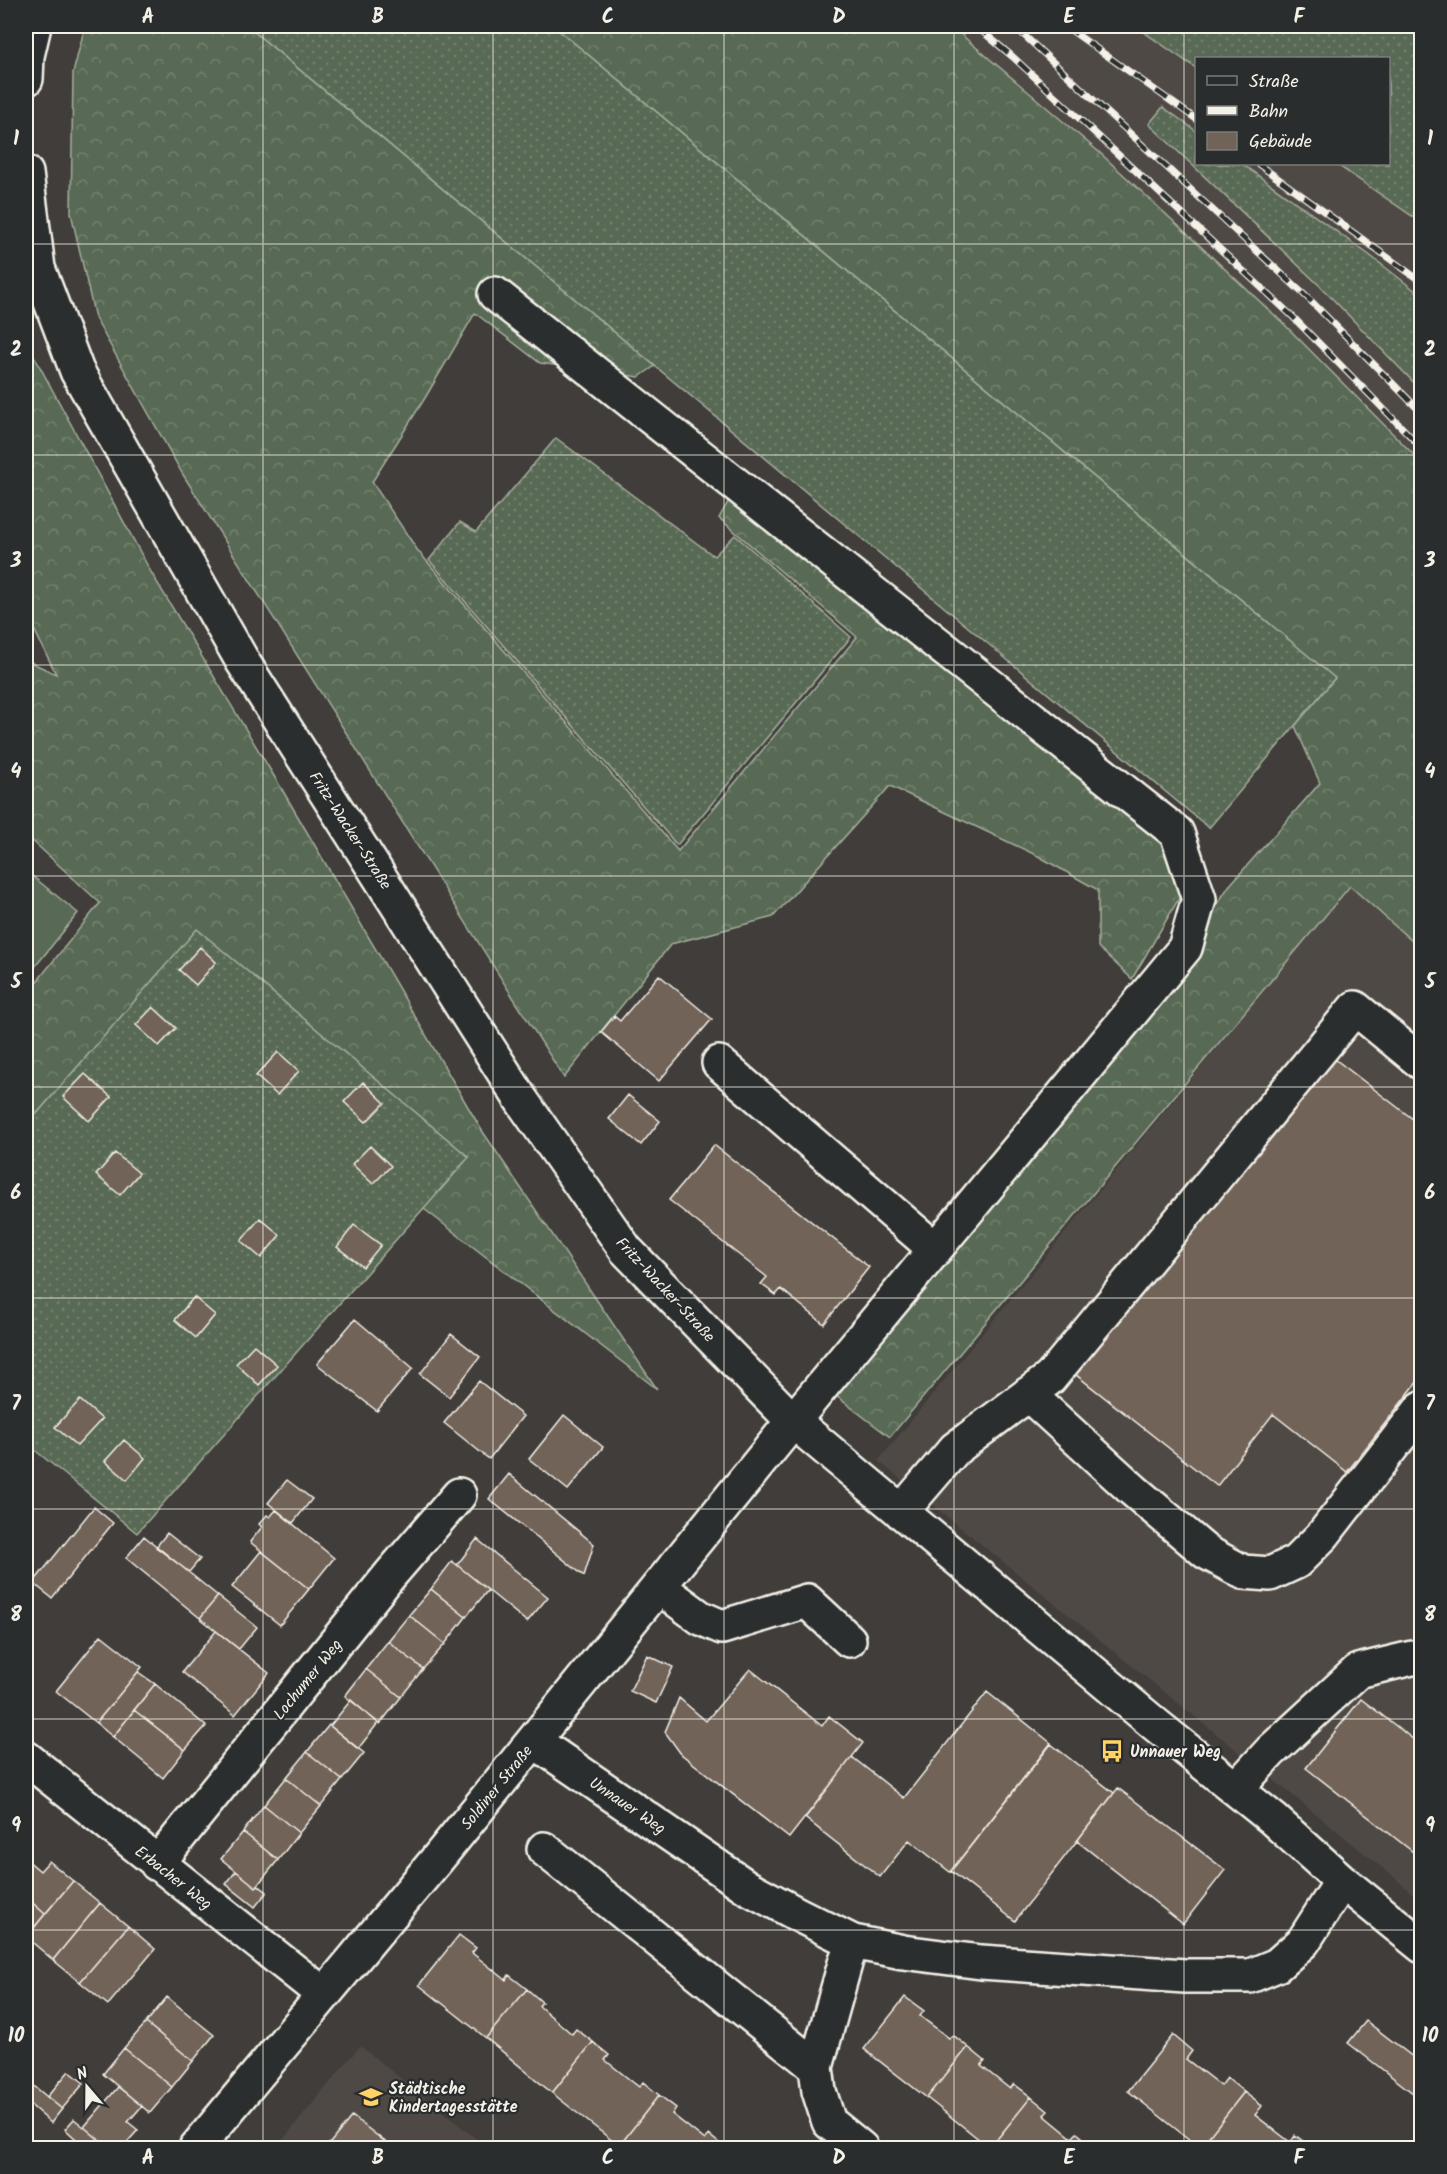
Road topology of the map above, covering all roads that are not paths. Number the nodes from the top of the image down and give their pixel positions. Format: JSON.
{"nodes":[{"id":1,"x":34,"y":26,"type":"edge"},
{"id":2,"x":26,"y":79,"type":"edge"},
{"id":3,"x":26,"y":173,"type":"edge"},
{"id":4,"x":495,"y":294,"type":"dead end"},
{"id":5,"x":719,"y":1063,"type":"dead end"},
{"id":6,"x":1422,"y":1063,"type":"edge"},
{"id":7,"x":935,"y":1249,"type":"junction"},
{"id":8,"x":1028,"y":1395,"type":"junction"},
{"id":9,"x":1422,"y":1408,"type":"edge"},
{"id":10,"x":793,"y":1421,"type":"junction"},
{"id":11,"x":459,"y":1495,"type":"dead end"},
{"id":12,"x":901,"y":1512,"type":"junction"},
{"id":13,"x":659,"y":1587,"type":"junction"},
{"id":14,"x":849,"y":1640,"type":"dead end"},
{"id":15,"x":1422,"y":1658,"type":"edge"},
{"id":16,"x":534,"y":1741,"type":"junction"},
{"id":17,"x":26,"y":1758,"type":"edge"},
{"id":18,"x":1236,"y":1789,"type":"junction"},
{"id":19,"x":544,"y":1849,"type":"dead end"},
{"id":20,"x":157,"y":1864,"type":"junction"},
{"id":21,"x":1342,"y":1881,"type":"junction"},
{"id":22,"x":854,"y":1942,"type":"junction"},
{"id":23,"x":1422,"y":1946,"type":"edge"},
{"id":24,"x":323,"y":1994,"type":"junction"},
{"id":25,"x":816,"y":2067,"type":"junction"},
{"id":26,"x":196,"y":2148,"type":"edge"},
{"id":27,"x":861,"y":2148,"type":"edge"}],
"edges":[{"from":1,"to":2,"type":"street"},
{"from":3,"to":10,"type":"street","name":"Fritz-Wacker-Straße"},
{"from":4,"to":7,"type":"street","name":"Soldiner Straße"},
{"from":5,"to":7,"type":"street"},
{"from":6,"to":8,"type":"street"},
{"from":7,"to":10,"type":"street","name":"Soldiner Straße"},
{"from":8,"to":9,"type":"street"},
{"from":8,"to":12,"type":"street"},
{"from":10,"to":12,"type":"street"},
{"from":10,"to":13,"type":"street","name":"Soldiner Straße"},
{"from":11,"to":20,"type":"street","name":"Lochumer Weg"},
{"from":12,"to":18,"type":"street"},
{"from":13,"to":14,"type":"street"},
{"from":13,"to":16,"type":"street","name":"Soldiner Straße"},
{"from":15,"to":18,"type":"street"},
{"from":16,"to":22,"type":"street","name":"Unnauer Weg"},
{"from":16,"to":24,"type":"street","name":"Soldiner Straße"},
{"from":17,"to":20,"type":"street","name":"Erbacher Weg"},
{"from":18,"to":21,"type":"street"},
{"from":19,"to":25,"type":"street"},
{"from":20,"to":24,"type":"street","name":"Erbacher Weg"},
{"from":21,"to":22,"type":"street","name":"Unnauer Weg"},
{"from":21,"to":23,"type":"street"},
{"from":22,"to":25,"type":"street"},
{"from":24,"to":26,"type":"street","name":"Soldiner Straße"},
{"from":25,"to":27,"type":"street"}]}
